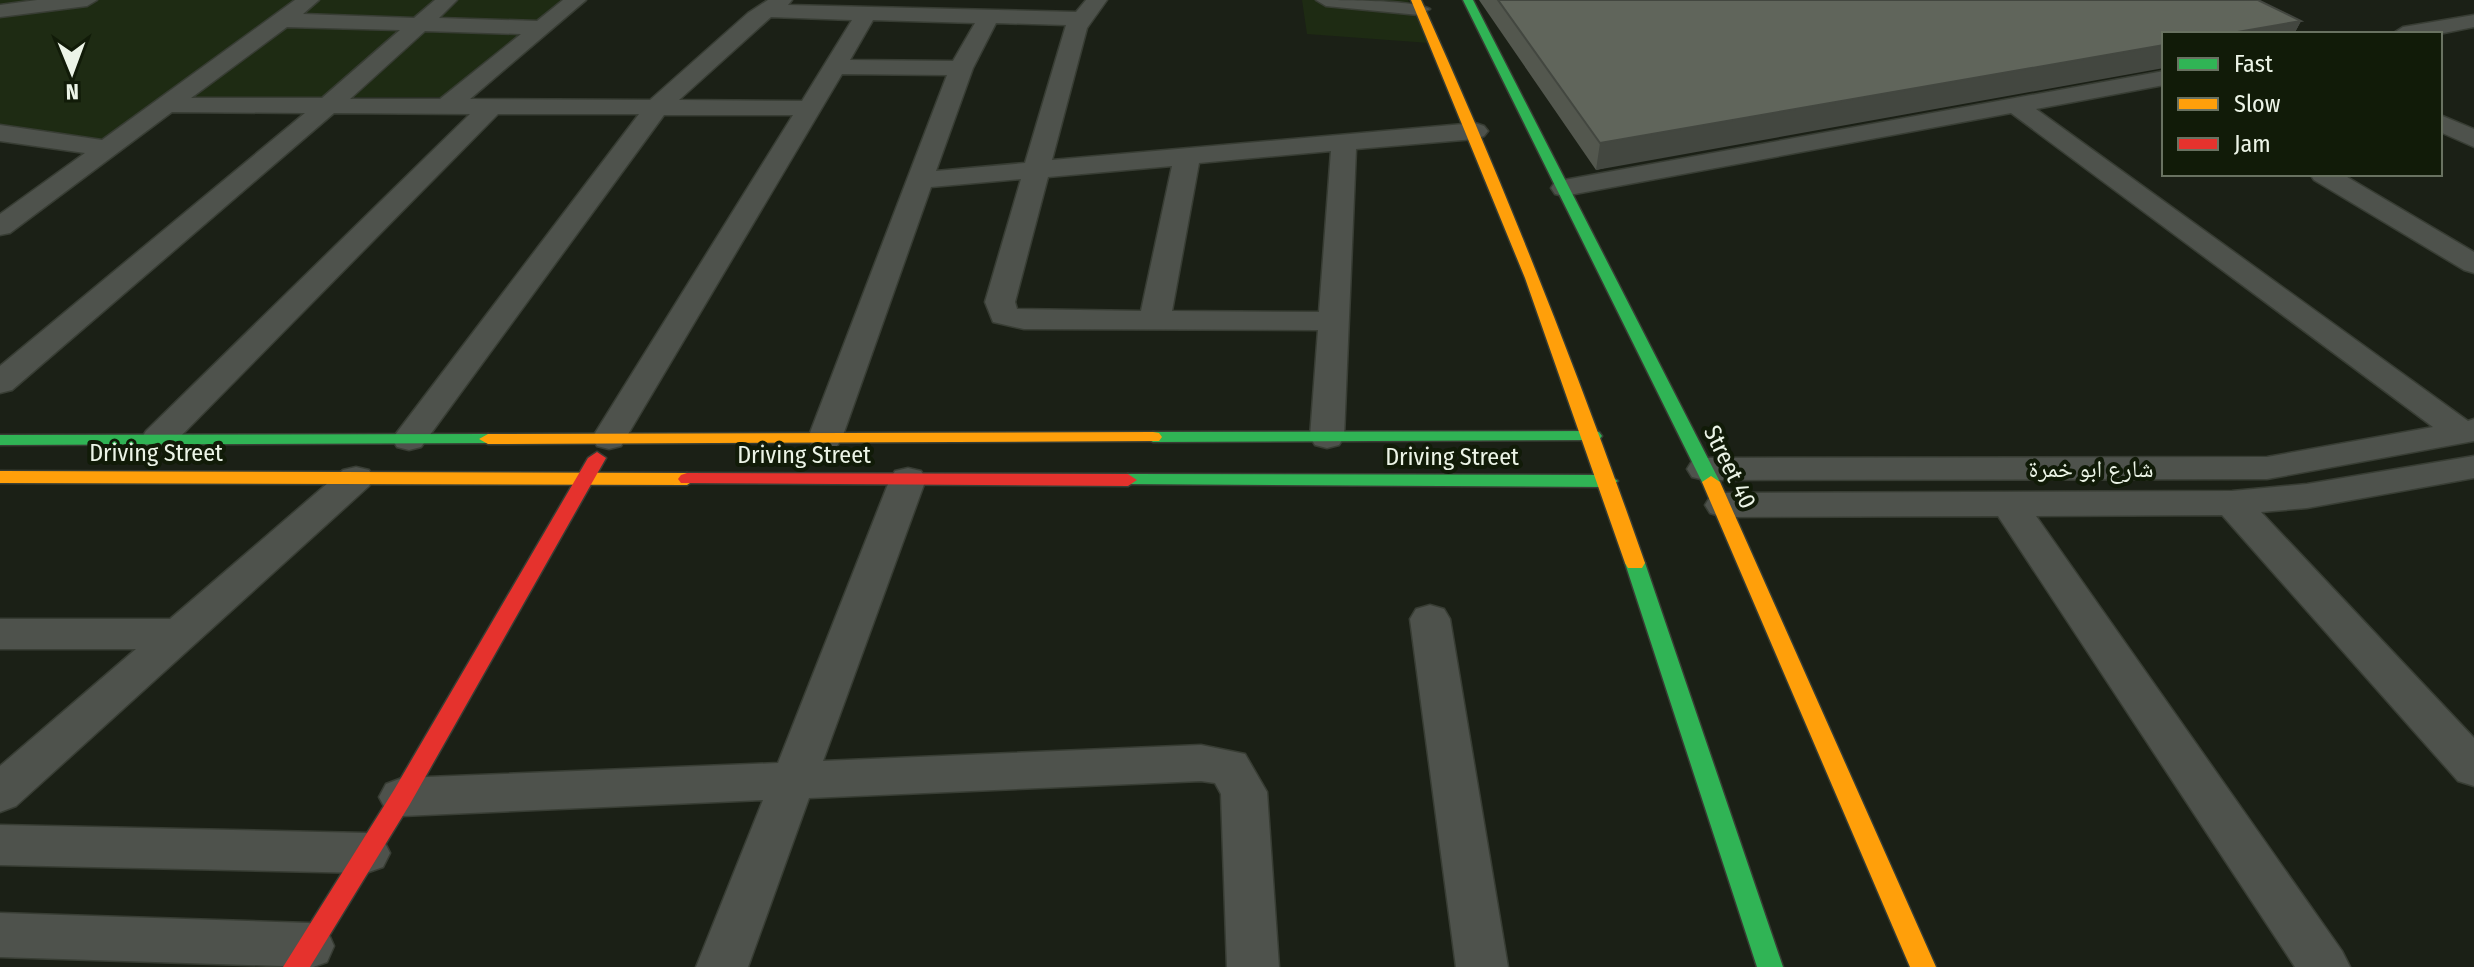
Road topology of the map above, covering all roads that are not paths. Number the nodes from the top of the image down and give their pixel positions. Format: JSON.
{"nodes":[{"id":1,"x":87,"y":0,"type":"edge"},
{"id":2,"x":309,"y":0,"type":"edge"},
{"id":3,"x":447,"y":0,"type":"edge"},
{"id":4,"x":576,"y":0,"type":"edge"},
{"id":5,"x":1326,"y":0,"type":"edge"},
{"id":6,"x":1468,"y":0,"type":"edge"},
{"id":7,"x":1418,"y":4,"type":"edge"},
{"id":8,"x":774,"y":5,"type":"edge"},
{"id":9,"x":1089,"y":10,"type":"edge"},
{"id":10,"x":0,"y":11,"type":"edge"},
{"id":11,"x":867,"y":13,"type":"junction"},
{"id":12,"x":989,"y":17,"type":"junction"},
{"id":13,"x":280,"y":20,"type":"junction"},
{"id":14,"x":2474,"y":21,"type":"edge"},
{"id":15,"x":419,"y":25,"type":"junction"},
{"id":16,"x":543,"y":28,"type":"junction"},
{"id":17,"x":2437,"y":28,"type":"junction"},
{"id":18,"x":2414,"y":32,"type":"edge"},
{"id":19,"x":2474,"y":45,"type":"edge"},
{"id":20,"x":835,"y":67,"type":"junction"},
{"id":21,"x":961,"y":68,"type":"junction"},
{"id":22,"x":2162,"y":78,"type":"edge"},
{"id":23,"x":330,"y":104,"type":"junction"},
{"id":24,"x":449,"y":104,"type":"junction"},
{"id":25,"x":165,"y":105,"type":"junction"},
{"id":26,"x":493,"y":105,"type":"junction"},
{"id":27,"x":2015,"y":105,"type":"junction"},
{"id":28,"x":658,"y":106,"type":"junction"},
{"id":29,"x":810,"y":108,"type":"junction"},
{"id":30,"x":2442,"y":123,"type":"edge"},
{"id":31,"x":1475,"y":131,"type":"junction"},
{"id":32,"x":0,"y":133,"type":"edge"},
{"id":33,"x":2474,"y":139,"type":"edge"},
{"id":34,"x":1344,"y":143,"type":"junction"},
{"id":35,"x":107,"y":148,"type":"junction"},
{"id":36,"x":1187,"y":156,"type":"junction"},
{"id":37,"x":1035,"y":170,"type":"junction"},
{"id":38,"x":2326,"y":176,"type":"edge"},
{"id":39,"x":920,"y":180,"type":"junction"},
{"id":40,"x":1564,"y":188,"type":"junction"},
{"id":41,"x":0,"y":227,"type":"edge"},
{"id":42,"x":2474,"y":264,"type":"edge"},
{"id":43,"x":1155,"y":320,"type":"junction"},
{"id":44,"x":1334,"y":321,"type":"junction"},
{"id":45,"x":0,"y":383,"type":"edge"},
{"id":46,"x":2468,"y":432,"type":"edge"},
{"id":47,"x":1593,"y":436,"type":"junction"},
{"id":48,"x":1327,"y":437,"type":"junction"},
{"id":49,"x":609,"y":438,"type":"junction"},
{"id":50,"x":825,"y":438,"type":"junction"},
{"id":51,"x":158,"y":439,"type":"junction"},
{"id":52,"x":409,"y":439,"type":"junction"},
{"id":53,"x":0,"y":440,"type":"edge"},
{"id":54,"x":2422,"y":440,"type":"junction"},
{"id":55,"x":2469,"y":468,"type":"edge"},
{"id":56,"x":1705,"y":469,"type":"junction"},
{"id":57,"x":0,"y":477,"type":"edge"},
{"id":58,"x":356,"y":478,"type":"junction"},
{"id":59,"x":586,"y":479,"type":"junction"},
{"id":60,"x":908,"y":479,"type":"junction"},
{"id":61,"x":1609,"y":481,"type":"junction"},
{"id":62,"x":2008,"y":503,"type":"junction"},
{"id":63,"x":2232,"y":503,"type":"junction"},
{"id":64,"x":1723,"y":505,"type":"junction"},
{"id":65,"x":1430,"y":619,"type":"dead end"},
{"id":66,"x":0,"y":634,"type":"edge"},
{"id":67,"x":179,"y":634,"type":"junction"},
{"id":68,"x":2474,"y":768,"type":"edge"},
{"id":69,"x":791,"y":780,"type":"junction"},
{"id":70,"x":0,"y":793,"type":"edge"},
{"id":71,"x":402,"y":797,"type":"junction"},
{"id":72,"x":0,"y":845,"type":"edge"},
{"id":73,"x":366,"y":853,"type":"junction"},
{"id":74,"x":0,"y":935,"type":"edge"},
{"id":75,"x":302,"y":957,"type":"edge"},
{"id":76,"x":722,"y":967,"type":"edge"},
{"id":77,"x":1253,"y":967,"type":"edge"},
{"id":78,"x":1482,"y":967,"type":"edge"},
{"id":79,"x":1770,"y":967,"type":"edge"},
{"id":80,"x":1923,"y":967,"type":"edge"},
{"id":81,"x":2324,"y":967,"type":"edge"}],
"edges":[{"from":1,"to":10,"type":"street"},
{"from":2,"to":13,"type":"street"},
{"from":3,"to":15,"type":"street"},
{"from":4,"to":16,"type":"street"},
{"from":5,"to":7,"type":"street"},
{"from":6,"to":40,"type":"street","name":"Street 40"},
{"from":7,"to":31,"type":"street"},
{"from":8,"to":11,"type":"street"},
{"from":8,"to":28,"type":"street"},
{"from":9,"to":12,"type":"street"},
{"from":9,"to":37,"type":"street"},
{"from":11,"to":12,"type":"street"},
{"from":11,"to":20,"type":"street"},
{"from":12,"to":21,"type":"street"},
{"from":13,"to":15,"type":"street"},
{"from":13,"to":25,"type":"street"},
{"from":14,"to":17,"type":"street"},
{"from":15,"to":16,"type":"street"},
{"from":15,"to":23,"type":"street"},
{"from":16,"to":24,"type":"street"},
{"from":17,"to":18,"type":"street"},
{"from":17,"to":19,"type":"street"},
{"from":20,"to":21,"type":"street"},
{"from":20,"to":29,"type":"street"},
{"from":21,"to":39,"type":"street"},
{"from":22,"to":27,"type":"street"},
{"from":23,"to":24,"type":"street"},
{"from":23,"to":25,"type":"street"},
{"from":23,"to":45,"type":"street"},
{"from":24,"to":26,"type":"street"},
{"from":25,"to":35,"type":"street"},
{"from":26,"to":28,"type":"street"},
{"from":26,"to":51,"type":"street"},
{"from":27,"to":40,"type":"street"},
{"from":27,"to":46,"type":"street"},
{"from":28,"to":29,"type":"street"},
{"from":28,"to":52,"type":"street"},
{"from":29,"to":49,"type":"street"},
{"from":30,"to":33,"type":"street"},
{"from":31,"to":34,"type":"street"},
{"from":31,"to":47,"type":"street"},
{"from":32,"to":35,"type":"street"},
{"from":34,"to":36,"type":"street"},
{"from":34,"to":44,"type":"street"},
{"from":35,"to":41,"type":"street"},
{"from":36,"to":37,"type":"street"},
{"from":36,"to":43,"type":"street"},
{"from":37,"to":39,"type":"street"},
{"from":37,"to":43,"type":"street"},
{"from":38,"to":42,"type":"street"},
{"from":39,"to":50,"type":"street"},
{"from":40,"to":56,"type":"street","name":"Street 40"},
{"from":43,"to":44,"type":"street"},
{"from":44,"to":48,"type":"street"},
{"from":46,"to":54,"type":"street","name":"شارع ابو خمرة"},
{"from":47,"to":48,"type":"street","name":"Driving Street"},
{"from":47,"to":61,"type":"street"},
{"from":48,"to":50,"type":"street","name":"Driving Street"},
{"from":49,"to":50,"type":"street","name":"Driving Street"},
{"from":49,"to":52,"type":"street","name":"Driving Street"},
{"from":49,"to":59,"type":"street"},
{"from":51,"to":52,"type":"street","name":"Driving Street"},
{"from":51,"to":53,"type":"street","name":"Driving Street"},
{"from":54,"to":55,"type":"street"},
{"from":54,"to":56,"type":"street","name":"شارع ابو خمرة"},
{"from":55,"to":63,"type":"street","name":"شارع ابو خمرة"},
{"from":56,"to":64,"type":"street","name":"Street 40"},
{"from":57,"to":58,"type":"street","name":"Driving Street"},
{"from":58,"to":59,"type":"street","name":"Driving Street"},
{"from":58,"to":67,"type":"street"},
{"from":59,"to":60,"type":"street","name":"Driving Street"},
{"from":59,"to":71,"type":"street"},
{"from":60,"to":61,"type":"street","name":"Driving Street"},
{"from":60,"to":69,"type":"street"},
{"from":61,"to":79,"type":"street"},
{"from":62,"to":63,"type":"street","name":"شارع ابو خمرة"},
{"from":62,"to":64,"type":"street","name":"شارع ابو خمرة"},
{"from":62,"to":81,"type":"street"},
{"from":63,"to":68,"type":"street"},
{"from":64,"to":80,"type":"street","name":"Street 40"},
{"from":65,"to":78,"type":"street"},
{"from":66,"to":67,"type":"street"},
{"from":67,"to":70,"type":"street"},
{"from":69,"to":71,"type":"street"},
{"from":69,"to":76,"type":"street"},
{"from":69,"to":77,"type":"street"},
{"from":71,"to":73,"type":"street"},
{"from":72,"to":73,"type":"street"},
{"from":73,"to":75,"type":"street"},
{"from":74,"to":75,"type":"street"}]}
